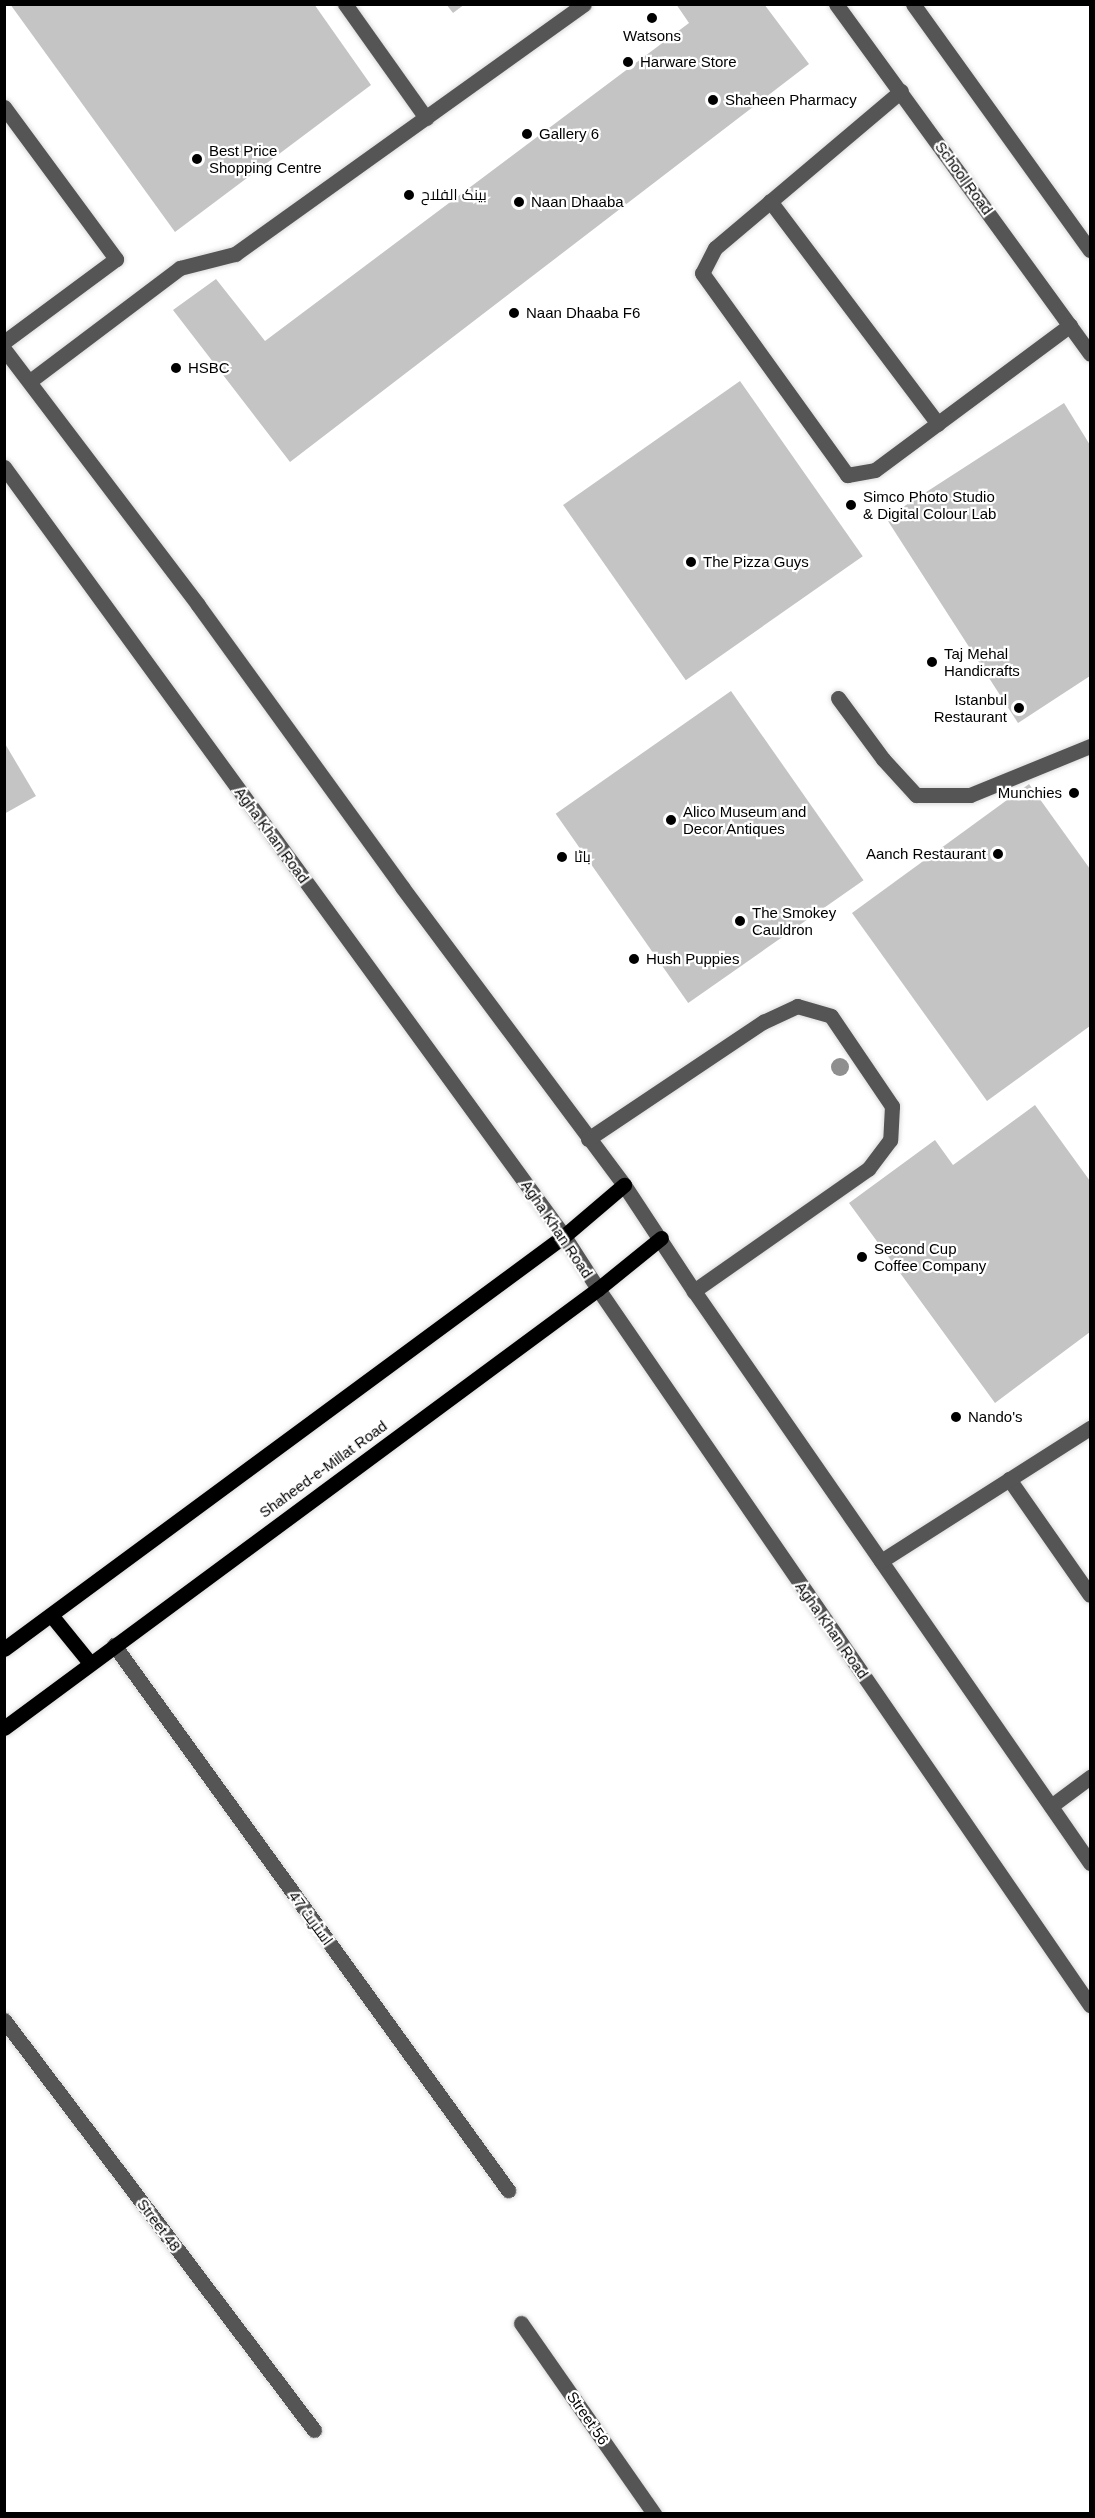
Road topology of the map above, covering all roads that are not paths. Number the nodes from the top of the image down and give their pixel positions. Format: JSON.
{"nodes":[{"id":1,"x":345,"y":4,"type":"edge"},
{"id":2,"x":584,"y":4,"type":"edge"},
{"id":3,"x":836,"y":4,"type":"edge"},
{"id":4,"x":913,"y":4,"type":"edge"},
{"id":5,"x":901,"y":92,"type":"junction"},
{"id":6,"x":4,"y":107,"type":"edge"},
{"id":7,"x":426,"y":118,"type":"junction"},
{"id":8,"x":770,"y":201,"type":"junction"},
{"id":9,"x":1090,"y":250,"type":"edge"},
{"id":10,"x":1070,"y":325,"type":"junction"},
{"id":11,"x":4,"y":342,"type":"edge"},
{"id":12,"x":4,"y":349,"type":"edge"},
{"id":13,"x":1090,"y":353,"type":"edge"},
{"id":14,"x":30,"y":381,"type":"junction"},
{"id":15,"x":938,"y":424,"type":"junction"},
{"id":16,"x":4,"y":467,"type":"edge"},
{"id":17,"x":838,"y":698,"type":"dead end"},
{"id":18,"x":1089,"y":749,"type":"edge"},
{"id":19,"x":588,"y":1139,"type":"junction"},
{"id":20,"x":624,"y":1185,"type":"junction"},
{"id":21,"x":564,"y":1236,"type":"junction"},
{"id":22,"x":661,"y":1238,"type":"junction"},
{"id":23,"x":598,"y":1290,"type":"junction"},
{"id":24,"x":694,"y":1291,"type":"junction"},
{"id":25,"x":1090,"y":1428,"type":"edge"},
{"id":26,"x":1009,"y":1479,"type":"junction"},
{"id":27,"x":881,"y":1561,"type":"junction"},
{"id":28,"x":1090,"y":1595,"type":"edge"},
{"id":29,"x":51,"y":1615,"type":"junction"},
{"id":30,"x":114,"y":1645,"type":"junction"},
{"id":31,"x":4,"y":1649,"type":"edge"},
{"id":32,"x":90,"y":1664,"type":"junction"},
{"id":33,"x":4,"y":1728,"type":"edge"},
{"id":34,"x":1090,"y":1777,"type":"edge"},
{"id":35,"x":1052,"y":1806,"type":"junction"},
{"id":36,"x":1090,"y":1863,"type":"edge"},
{"id":37,"x":1090,"y":2005,"type":"edge"},
{"id":38,"x":4,"y":2020,"type":"edge"},
{"id":39,"x":508,"y":2190,"type":"dead end"},
{"id":40,"x":521,"y":2323,"type":"dead end"},
{"id":41,"x":315,"y":2430,"type":"dead end"},
{"id":42,"x":654,"y":2514,"type":"edge"}],
"edges":[{"from":1,"to":7,"type":"street"},
{"from":2,"to":7,"type":"street"},
{"from":3,"to":5,"type":"street","name":"School Road"},
{"from":4,"to":9,"type":"street"},
{"from":5,"to":8,"type":"street"},
{"from":5,"to":10,"type":"street","name":"School Road"},
{"from":6,"to":11,"type":"street"},
{"from":7,"to":14,"type":"street"},
{"from":8,"to":15,"type":"street"},
{"from":8,"to":15,"type":"street"},
{"from":10,"to":13,"type":"street","name":"School Road"},
{"from":10,"to":15,"type":"street"},
{"from":12,"to":14,"type":"street"},
{"from":14,"to":19,"type":"street"},
{"from":16,"to":21,"type":"street","name":"Agha Khan Road"},
{"from":17,"to":18,"type":"street"},
{"from":19,"to":20,"type":"street"},
{"from":19,"to":24,"type":"street"},
{"from":20,"to":21,"type":"main road"},
{"from":20,"to":22,"type":"street"},
{"from":21,"to":23,"type":"street","name":"Agha Khan Road"},
{"from":21,"to":29,"type":"main road"},
{"from":22,"to":23,"type":"main road","name":"Shaheed-e-Millat Road"},
{"from":22,"to":24,"type":"street"},
{"from":23,"to":30,"type":"main road","name":"Shaheed-e-Millat Road"},
{"from":23,"to":37,"type":"street","name":"Agha Khan Road"},
{"from":24,"to":27,"type":"street"},
{"from":25,"to":26,"type":"street"},
{"from":26,"to":27,"type":"street"},
{"from":26,"to":28,"type":"street"},
{"from":27,"to":35,"type":"street"},
{"from":29,"to":31,"type":"main road"},
{"from":29,"to":32,"type":"main road"},
{"from":30,"to":32,"type":"main road","name":"Shaheed-e-Millat Road"},
{"from":30,"to":39,"type":"street","name":"اسٹریٹ 47"},
{"from":32,"to":33,"type":"main road","name":"Shaheed-e-Millat Road"},
{"from":34,"to":35,"type":"street"},
{"from":35,"to":36,"type":"street"},
{"from":38,"to":41,"type":"street","name":"Street 48"},
{"from":40,"to":42,"type":"street","name":"Street 56"}]}
